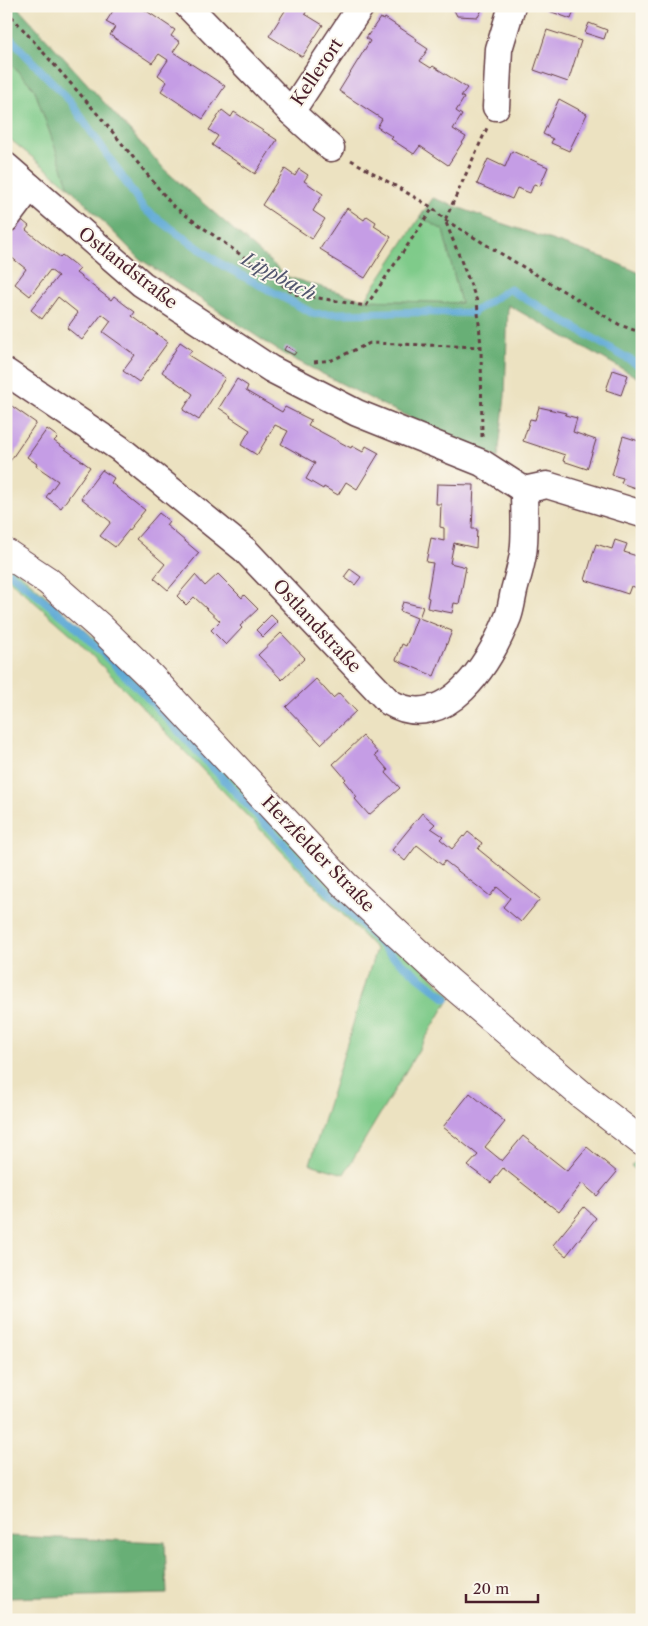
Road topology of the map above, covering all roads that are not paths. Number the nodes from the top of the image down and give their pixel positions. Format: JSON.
{"nodes":[{"id":1,"x":361,"y":6,"type":"edge"},
{"id":2,"x":512,"y":6,"type":"edge"},
{"id":3,"x":202,"y":12,"type":"edge"},
{"id":4,"x":496,"y":107,"type":"road end"},
{"id":5,"x":290,"y":112,"type":"junction"},
{"id":6,"x":330,"y":148,"type":"road end"},
{"id":7,"x":6,"y":166,"type":"edge"},
{"id":8,"x":30,"y":188,"type":"junction"},
{"id":9,"x":6,"y":219,"type":"edge"},
{"id":10,"x":6,"y":372,"type":"edge"},
{"id":11,"x":524,"y":490,"type":"junction"},
{"id":12,"x":642,"y":514,"type":"edge"},
{"id":13,"x":6,"y":553,"type":"edge"},
{"id":14,"x":642,"y":1142,"type":"edge"}],
"edges":[{"from":1,"to":5,"type":"street","name":"Kellerort"},
{"from":2,"to":4,"type":"street"},
{"from":3,"to":5,"type":"street","name":"Kellerort"},
{"from":5,"to":6,"type":"street","name":"Kellerort"},
{"from":7,"to":8,"type":"street","name":"Ostlandstraße"},
{"from":8,"to":9,"type":"street"},
{"from":8,"to":11,"type":"street","name":"Ostlandstraße"},
{"from":10,"to":11,"type":"street","name":"Ostlandstraße"},
{"from":11,"to":12,"type":"street"},
{"from":13,"to":14,"type":"main road","name":"Herzfelder Straße"}]}
